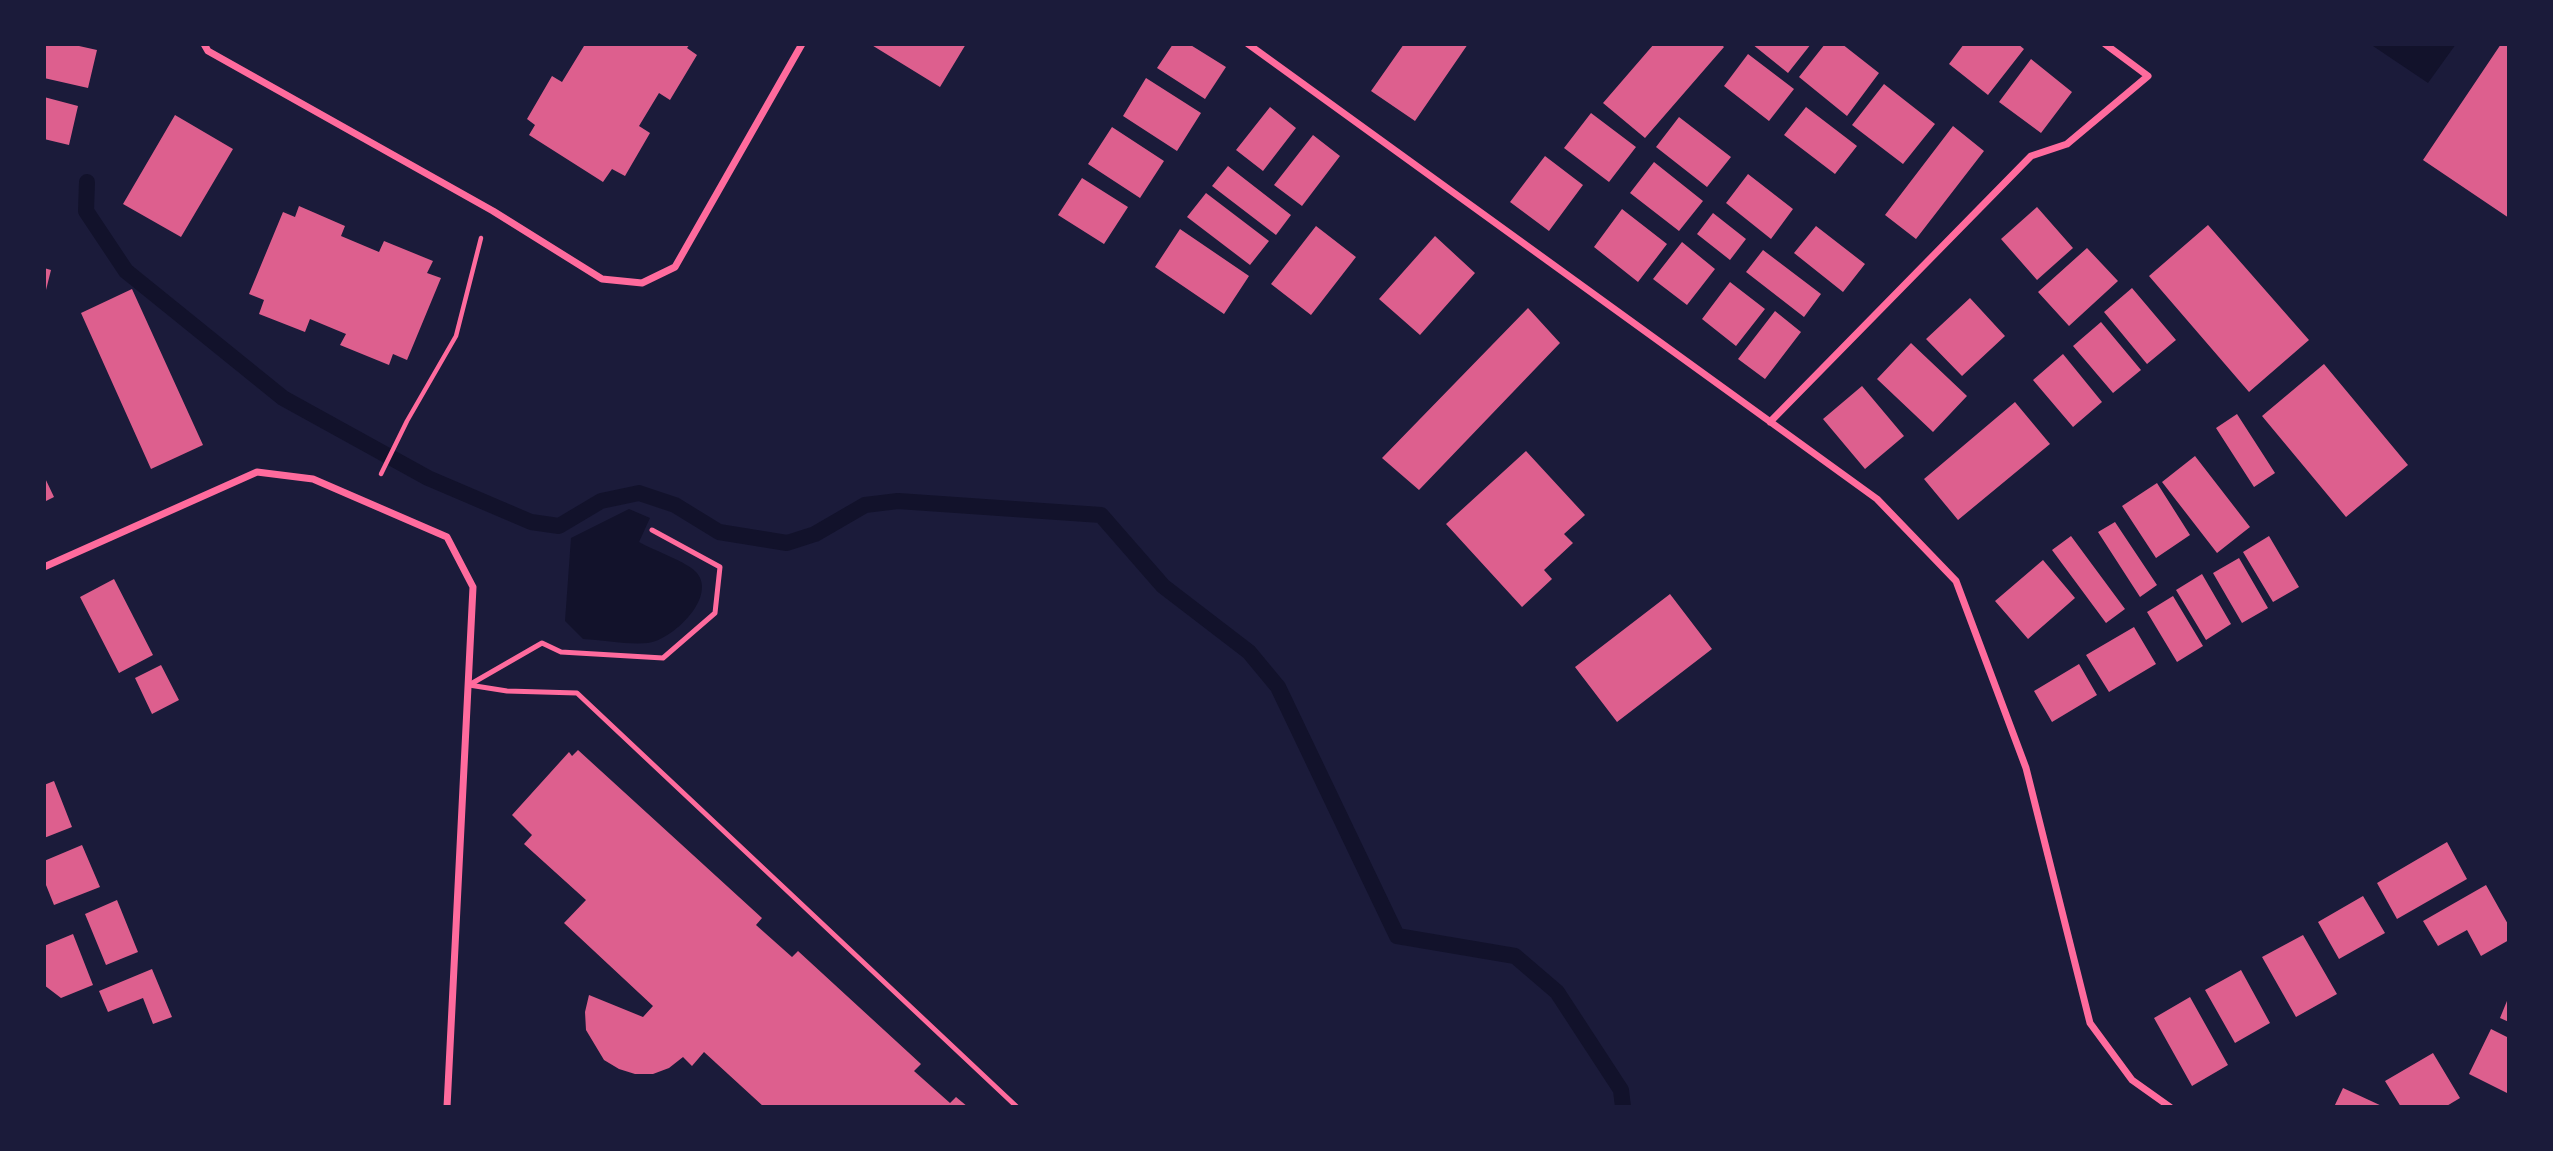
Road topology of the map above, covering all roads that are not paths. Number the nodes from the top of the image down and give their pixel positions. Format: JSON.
{"nodes":[{"id":1,"x":204,"y":44,"type":"edge"},
{"id":2,"x":802,"y":44,"type":"edge"},
{"id":3,"x":1248,"y":44,"type":"edge"},
{"id":4,"x":2105,"y":44,"type":"edge"},
{"id":5,"x":1770,"y":422,"type":"junction"},
{"id":6,"x":652,"y":530,"type":"dead end"},
{"id":7,"x":44,"y":567,"type":"edge"},
{"id":8,"x":469,"y":685,"type":"junction"},
{"id":9,"x":447,"y":1107,"type":"edge"},
{"id":10,"x":1017,"y":1107,"type":"edge"},
{"id":11,"x":2170,"y":1107,"type":"edge"}],
"edges":[{"from":1,"to":2,"type":"street"},
{"from":3,"to":5,"type":"street"},
{"from":4,"to":5,"type":"street"},
{"from":5,"to":11,"type":"street"},
{"from":6,"to":8,"type":"lane"},
{"from":7,"to":8,"type":"street"},
{"from":8,"to":9,"type":"street"},
{"from":8,"to":10,"type":"lane"}]}
